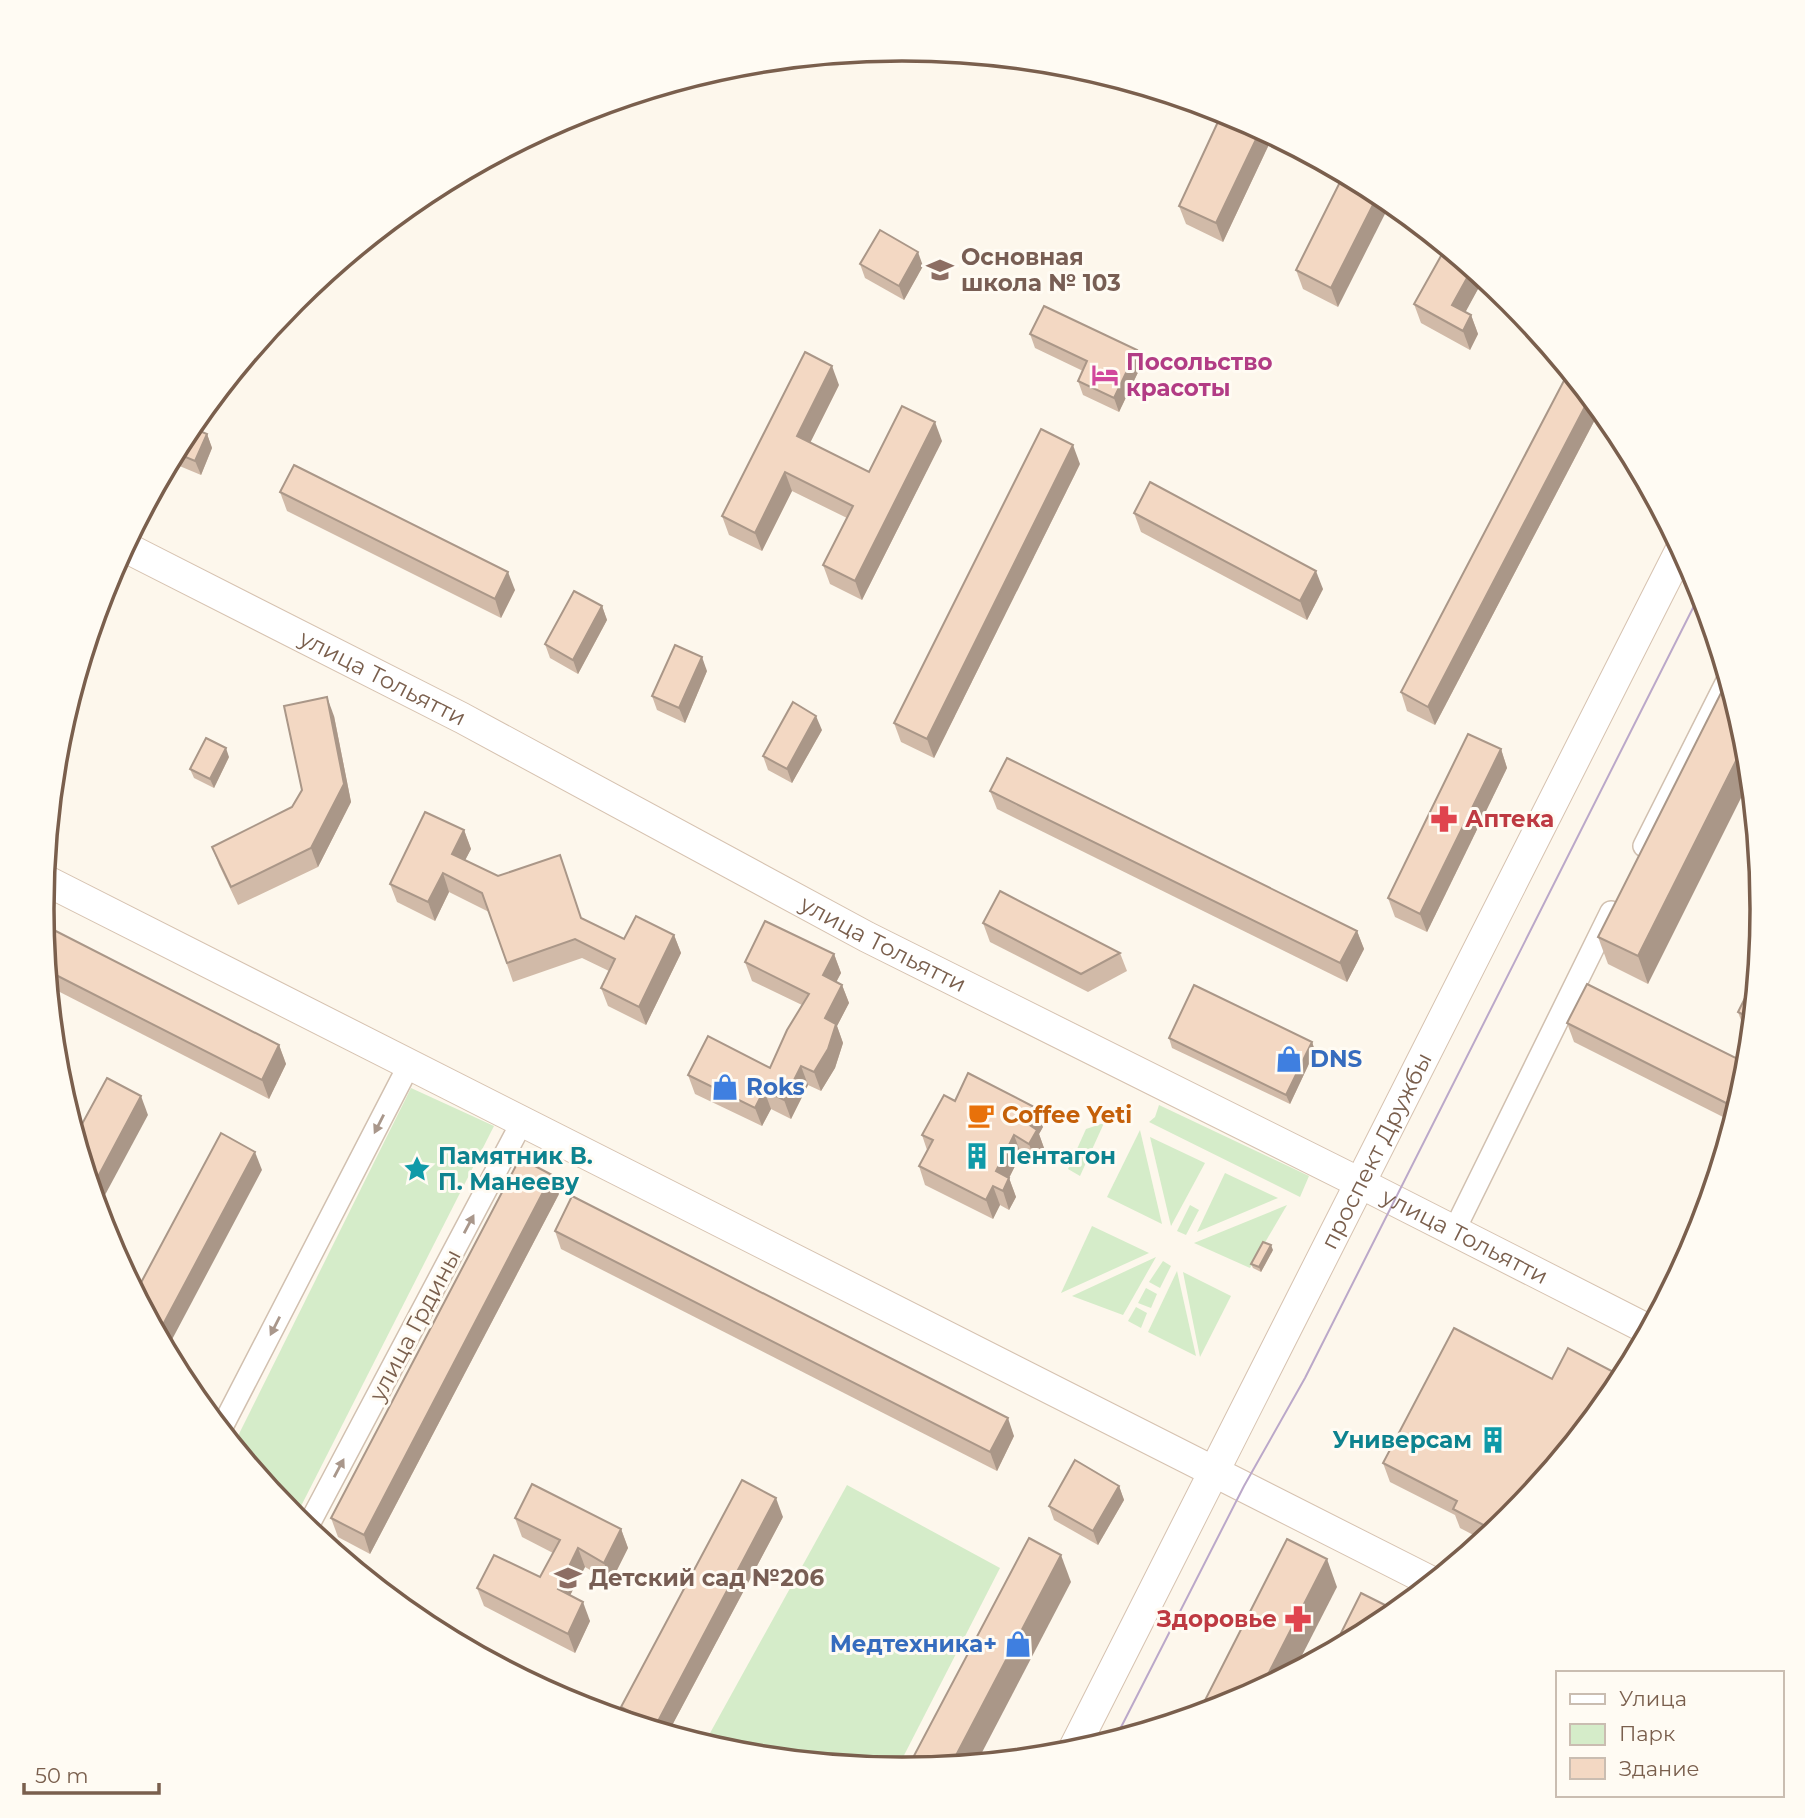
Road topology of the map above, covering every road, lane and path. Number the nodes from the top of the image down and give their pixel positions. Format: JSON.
{"nodes":[{"id":1,"x":134,"y":552,"type":"edge"},
{"id":2,"x":1675,"y":560,"type":"edge"},
{"id":3,"x":1722,"y":690,"type":"edge"},
{"id":4,"x":1633,"y":868,"type":"edge"},
{"id":5,"x":55,"y":885,"type":"edge"},
{"id":6,"x":1621,"y":892,"type":"edge"},
{"id":7,"x":410,"y":1063,"type":"junction"},
{"id":8,"x":522,"y":1122,"type":"junction"},
{"id":9,"x":1360,"y":1183,"type":"junction"},
{"id":10,"x":1454,"y":1231,"type":"junction"},
{"id":11,"x":1641,"y":1326,"type":"edge"},
{"id":12,"x":226,"y":1419,"type":"edge"},
{"id":13,"x":1214,"y":1472,"type":"junction"},
{"id":14,"x":312,"y":1518,"type":"edge"},
{"id":15,"x":1424,"y":1578,"type":"edge"},
{"id":16,"x":1079,"y":1738,"type":"edge"}],
"edges":[{"from":1,"to":9,"type":"street","name":"улица Тольятти"},
{"from":2,"to":9,"type":"street","name":"проспект Дружбы"},
{"from":3,"to":4,"type":"street"},
{"from":5,"to":7,"type":"street"},
{"from":6,"to":10,"type":"street"},
{"from":7,"to":8,"type":"street"},
{"from":7,"to":12,"type":"street","one_way":true},
{"from":8,"to":13,"type":"street"},
{"from":14,"to":8,"type":"street","name":"улица Грдины","one_way":true},
{"from":9,"to":10,"type":"street","name":"улица Тольятти"},
{"from":9,"to":13,"type":"street","name":"проспект Дружбы"},
{"from":10,"to":11,"type":"street","name":"улица Тольятти"},
{"from":13,"to":15,"type":"street"},
{"from":13,"to":16,"type":"street","name":"проспект Дружбы"}]}
